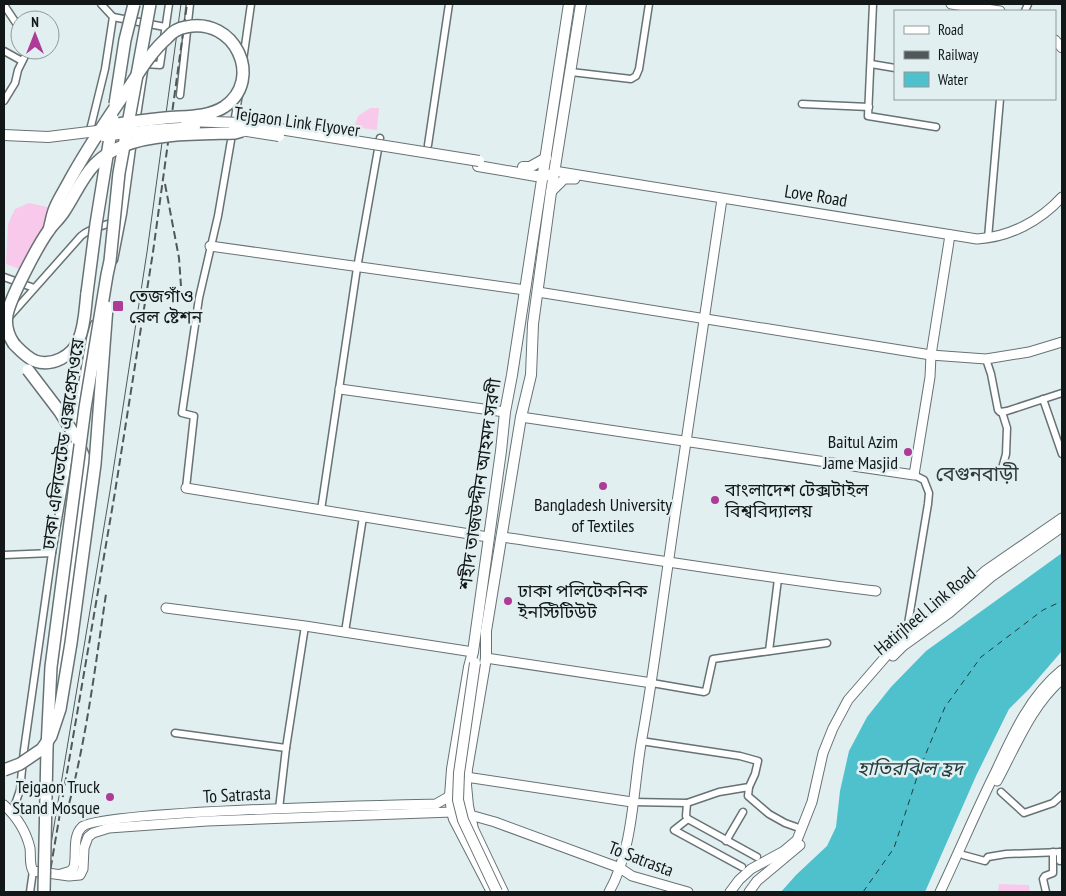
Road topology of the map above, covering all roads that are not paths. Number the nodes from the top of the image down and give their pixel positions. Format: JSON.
{"nodes":[{"id":1,"x":101,"y":4,"type":"edge"},
{"id":2,"x":134,"y":4,"type":"edge"},
{"id":3,"x":150,"y":4,"type":"edge"},
{"id":4,"x":169,"y":4,"type":"edge"},
{"id":5,"x":190,"y":4,"type":"edge"},
{"id":6,"x":251,"y":4,"type":"edge"},
{"id":7,"x":449,"y":4,"type":"edge"},
{"id":8,"x":569,"y":4,"type":"edge"},
{"id":9,"x":581,"y":4,"type":"edge"},
{"id":10,"x":649,"y":4,"type":"edge"},
{"id":11,"x":873,"y":4,"type":"edge"},
{"id":12,"x":951,"y":4,"type":"edge"},
{"id":13,"x":4,"y":5,"type":"edge"},
{"id":14,"x":976,"y":5,"type":"edge"},
{"id":15,"x":997,"y":8,"type":"edge"},
{"id":16,"x":6,"y":13,"type":"edge"},
{"id":17,"x":113,"y":17,"type":"junction"},
{"id":18,"x":165,"y":26,"type":"junction"},
{"id":19,"x":4,"y":51,"type":"edge"},
{"id":20,"x":22,"y":61,"type":"joint"},
{"id":21,"x":870,"y":64,"type":"junction"},
{"id":22,"x":894,"y":68,"type":"edge"},
{"id":23,"x":571,"y":72,"type":"junction"},
{"id":24,"x":557,"y":86,"type":"junction"},
{"id":25,"x":568,"y":88,"type":"junction"},
{"id":26,"x":180,"y":95,"type":"dead end"},
{"id":27,"x":1000,"y":100,"type":"edge"},
{"id":28,"x":4,"y":101,"type":"edge"},
{"id":29,"x":802,"y":104,"type":"dead end"},
{"id":30,"x":869,"y":107,"type":"junction"},
{"id":31,"x":936,"y":127,"type":"dead end"},
{"id":32,"x":134,"y":128,"type":"junction"},
{"id":33,"x":92,"y":131,"type":"junction"},
{"id":34,"x":242,"y":131,"type":"junction"},
{"id":35,"x":4,"y":138,"type":"edge"},
{"id":36,"x":380,"y":138,"type":"dead end"},
{"id":37,"x":428,"y":145,"type":"dead end"},
{"id":38,"x":546,"y":158,"type":"junction"},
{"id":39,"x":479,"y":164,"type":"junction"},
{"id":40,"x":522,"y":170,"type":"junction"},
{"id":41,"x":547,"y":173,"type":"junction"},
{"id":42,"x":616,"y":181,"type":"junction"},
{"id":43,"x":551,"y":192,"type":"junction"},
{"id":44,"x":1062,"y":197,"type":"edge"},
{"id":45,"x":722,"y":198,"type":"junction"},
{"id":46,"x":124,"y":214,"type":"junction"},
{"id":47,"x":49,"y":230,"type":"junction"},
{"id":48,"x":535,"y":230,"type":"junction"},
{"id":49,"x":950,"y":235,"type":"junction"},
{"id":50,"x":988,"y":238,"type":"junction"},
{"id":51,"x":210,"y":246,"type":"junction"},
{"id":52,"x":110,"y":261,"type":"junction"},
{"id":53,"x":357,"y":268,"type":"junction"},
{"id":54,"x":4,"y":277,"type":"edge"},
{"id":55,"x":34,"y":288,"type":"junction"},
{"id":56,"x":525,"y":290,"type":"junction"},
{"id":57,"x":538,"y":292,"type":"junction"},
{"id":58,"x":704,"y":318,"type":"junction"},
{"id":59,"x":4,"y":324,"type":"edge"},
{"id":60,"x":1062,"y":342,"type":"edge"},
{"id":61,"x":14,"y":344,"type":"junction"},
{"id":62,"x":931,"y":355,"type":"junction"},
{"id":63,"x":986,"y":358,"type":"junction"},
{"id":64,"x":512,"y":375,"type":"junction"},
{"id":65,"x":340,"y":389,"type":"junction"},
{"id":66,"x":527,"y":391,"type":"junction"},
{"id":67,"x":1062,"y":393,"type":"edge"},
{"id":68,"x":1043,"y":399,"type":"junction"},
{"id":69,"x":505,"y":408,"type":"junction"},
{"id":70,"x":1002,"y":412,"type":"junction"},
{"id":71,"x":521,"y":417,"type":"junction"},
{"id":72,"x":686,"y":441,"type":"junction"},
{"id":73,"x":1062,"y":454,"type":"edge"},
{"id":74,"x":1001,"y":472,"type":"dead end"},
{"id":75,"x":914,"y":475,"type":"junction"},
{"id":76,"x":186,"y":488,"type":"joint"},
{"id":77,"x":321,"y":510,"type":"junction"},
{"id":78,"x":363,"y":517,"type":"junction"},
{"id":79,"x":1062,"y":518,"type":"edge"},
{"id":80,"x":1062,"y":527,"type":"edge"},
{"id":81,"x":488,"y":537,"type":"junction"},
{"id":82,"x":502,"y":538,"type":"junction"},
{"id":83,"x":52,"y":553,"type":"junction"},
{"id":84,"x":4,"y":555,"type":"edge"},
{"id":85,"x":668,"y":561,"type":"junction"},
{"id":86,"x":778,"y":579,"type":"junction"},
{"id":87,"x":876,"y":591,"type":"dead end"},
{"id":88,"x":166,"y":608,"type":"dead end"},
{"id":89,"x":305,"y":626,"type":"junction"},
{"id":90,"x":345,"y":632,"type":"junction"},
{"id":91,"x":906,"y":636,"type":"junction"},
{"id":92,"x":828,"y":643,"type":"dead end"},
{"id":93,"x":769,"y":651,"type":"junction"},
{"id":94,"x":474,"y":658,"type":"junction"},
{"id":95,"x":486,"y":658,"type":"junction"},
{"id":96,"x":1062,"y":670,"type":"edge"},
{"id":97,"x":1062,"y":679,"type":"edge"},
{"id":98,"x":652,"y":682,"type":"junction"},
{"id":99,"x":50,"y":697,"type":"junction"},
{"id":100,"x":175,"y":733,"type":"dead end"},
{"id":101,"x":641,"y":741,"type":"junction"},
{"id":102,"x":286,"y":748,"type":"junction"},
{"id":103,"x":4,"y":770,"type":"edge"},
{"id":104,"x":466,"y":781,"type":"junction"},
{"id":105,"x":749,"y":787,"type":"junction"},
{"id":106,"x":1001,"y":792,"type":"dead end"},
{"id":107,"x":1062,"y":794,"type":"edge"},
{"id":108,"x":450,"y":796,"type":"junction"},
{"id":109,"x":467,"y":800,"type":"junction"},
{"id":110,"x":632,"y":802,"type":"junction"},
{"id":111,"x":687,"y":803,"type":"junction"},
{"id":112,"x":4,"y":805,"type":"edge"},
{"id":113,"x":452,"y":812,"type":"junction"},
{"id":114,"x":743,"y":812,"type":"dead end"},
{"id":115,"x":12,"y":813,"type":"junction"},
{"id":116,"x":279,"y":813,"type":"junction"},
{"id":117,"x":809,"y":818,"type":"junction"},
{"id":118,"x":688,"y":819,"type":"junction"},
{"id":119,"x":148,"y":820,"type":"junction"},
{"id":120,"x":471,"y":820,"type":"junction"},
{"id":121,"x":90,"y":822,"type":"junction"},
{"id":122,"x":495,"y":822,"type":"junction"},
{"id":123,"x":799,"y":828,"type":"dead end"},
{"id":124,"x":459,"y":829,"type":"junction"},
{"id":125,"x":93,"y":832,"type":"junction"},
{"id":126,"x":477,"y":839,"type":"junction"},
{"id":127,"x":726,"y":841,"type":"junction"},
{"id":128,"x":1058,"y":852,"type":"edge"},
{"id":129,"x":963,"y":855,"type":"junction"},
{"id":130,"x":757,"y":857,"type":"dead end"},
{"id":131,"x":1060,"y":861,"type":"dead end"},
{"id":132,"x":742,"y":867,"type":"dead end"},
{"id":133,"x":620,"y":868,"type":"junction"},
{"id":134,"x":33,"y":871,"type":"junction"},
{"id":135,"x":61,"y":874,"type":"junction"},
{"id":136,"x":632,"y":876,"type":"junction"},
{"id":137,"x":614,"y":883,"type":"junction"},
{"id":138,"x":30,"y":892,"type":"edge"},
{"id":139,"x":44,"y":892,"type":"edge"},
{"id":140,"x":492,"y":892,"type":"edge"},
{"id":141,"x":498,"y":892,"type":"edge"},
{"id":142,"x":503,"y":892,"type":"edge"},
{"id":143,"x":609,"y":892,"type":"edge"},
{"id":144,"x":688,"y":892,"type":"edge"},
{"id":145,"x":730,"y":892,"type":"edge"},
{"id":146,"x":749,"y":892,"type":"edge"},
{"id":147,"x":940,"y":892,"type":"edge"},
{"id":148,"x":947,"y":892,"type":"edge"},
{"id":149,"x":1046,"y":892,"type":"edge"}],
"edges":[{"from":1,"to":17,"type":"street"},
{"from":2,"to":61,"type":"highway","bridge":true},
{"from":3,"to":52,"type":"highway","name":"ঢাকা এলিভেটেড এক্সপ্রেসওয়ে","bridge":true},
{"from":4,"to":18,"type":"street"},
{"from":5,"to":26,"type":"street"},
{"from":6,"to":51,"type":"street"},
{"from":7,"to":37,"type":"street"},
{"from":8,"to":24,"type":"main road","name":"শহীদ তাজউদ্দীন আহমদ সরণী"},
{"from":9,"to":23,"type":"main road"},
{"from":10,"to":23,"type":"street"},
{"from":11,"to":21,"type":"street"},
{"from":12,"to":14,"type":"street"},
{"from":13,"to":16,"type":"street"},
{"from":14,"to":15,"type":"street"},
{"from":17,"to":18,"type":"street"},
{"from":17,"to":33,"type":"street"},
{"from":18,"to":32,"type":"street"},
{"from":19,"to":20,"type":"street"},
{"from":20,"to":28,"type":"street"},
{"from":21,"to":22,"type":"street"},
{"from":21,"to":30,"type":"street"},
{"from":23,"to":25,"type":"main road"},
{"from":24,"to":25,"type":"main road"},
{"from":24,"to":38,"type":"main road","name":"শহীদ তাজউদ্দীন আহমদ সরণী"},
{"from":25,"to":41,"type":"main road"},
{"from":27,"to":50,"type":"street"},
{"from":29,"to":30,"type":"street"},
{"from":30,"to":31,"type":"street"},
{"from":32,"to":35,"type":"street"},
{"from":32,"to":46,"type":"street"},
{"from":33,"to":35,"type":"main road","name":"Tejgaon Link Flyover","bridge":true},
{"from":33,"to":39,"type":"main road","name":"Tejgaon Link Flyover","bridge":true},
{"from":33,"to":47,"type":"highway","bridge":true},
{"from":34,"to":35,"type":"main road","name":"Tejgaon Link Flyover","bridge":true},
{"from":34,"to":39,"type":"main road","name":"Tejgaon Link Flyover","bridge":true},
{"from":34,"to":47,"type":"highway","bridge":true},
{"from":36,"to":53,"type":"street"},
{"from":38,"to":40,"type":"main road"},
{"from":38,"to":41,"type":"main road","name":"শহীদ তাজউদ্দীন আহমদ সরণী"},
{"from":39,"to":40,"type":"main road","name":"Tejgaon Link Flyover"},
{"from":40,"to":41,"type":"main road","name":"Tejgaon Link Flyover"},
{"from":40,"to":48,"type":"main road"},
{"from":41,"to":42,"type":"street","name":"Love Road"},
{"from":41,"to":43,"type":"main road","name":"শহীদ তাজউদ্দীন আহমদ সরণী"},
{"from":41,"to":48,"type":"main road","name":"শহীদ তাজউদ্দীন আহমদ সরণী"},
{"from":42,"to":43,"type":"street"},
{"from":42,"to":45,"type":"street","name":"Love Road"},
{"from":43,"to":57,"type":"main road","name":"শহীদ তাজউদ্দীন আহমদ সরণী"},
{"from":44,"to":50,"type":"street","name":"Love Road"},
{"from":45,"to":49,"type":"street","name":"Love Road"},
{"from":45,"to":58,"type":"street"},
{"from":46,"to":55,"type":"street"},
{"from":46,"to":83,"type":"street"},
{"from":47,"to":61,"type":"highway","bridge":true},
{"from":48,"to":56,"type":"main road","name":"শহীদ তাজউদ্দীন আহমদ সরণী"},
{"from":49,"to":50,"type":"street","name":"Love Road"},
{"from":49,"to":62,"type":"street"},
{"from":51,"to":53,"type":"street"},
{"from":51,"to":76,"type":"street"},
{"from":52,"to":99,"type":"highway","name":"ঢাকা এলিভেটেড এক্সপ্রেসওয়ে","bridge":true},
{"from":52,"to":103,"type":"highway","bridge":true},
{"from":53,"to":56,"type":"street"},
{"from":53,"to":65,"type":"street"},
{"from":54,"to":55,"type":"street"},
{"from":55,"to":59,"type":"street"},
{"from":56,"to":64,"type":"main road","name":"শহীদ তাজউদ্দীন আহমদ সরণী"},
{"from":57,"to":58,"type":"street"},
{"from":57,"to":66,"type":"main road","name":"শহীদ তাজউদ্দীন আহমদ সরণী"},
{"from":58,"to":62,"type":"street"},
{"from":58,"to":72,"type":"street"},
{"from":60,"to":63,"type":"street"},
{"from":61,"to":99,"type":"highway","bridge":true},
{"from":62,"to":63,"type":"street"},
{"from":62,"to":75,"type":"street"},
{"from":63,"to":70,"type":"street"},
{"from":64,"to":66,"type":"main road"},
{"from":64,"to":69,"type":"main road","name":"শহীদ তাজউদ্দীন আহমদ সরণী"},
{"from":65,"to":69,"type":"street"},
{"from":65,"to":77,"type":"street"},
{"from":66,"to":71,"type":"main road","name":"শহীদ তাজউদ্দীন আহমদ সরণী"},
{"from":67,"to":68,"type":"street"},
{"from":68,"to":70,"type":"street"},
{"from":68,"to":73,"type":"street"},
{"from":69,"to":71,"type":"main road"},
{"from":69,"to":81,"type":"main road","name":"শহীদ তাজউদ্দীন আহমদ সরণী"},
{"from":70,"to":74,"type":"street"},
{"from":71,"to":72,"type":"street"},
{"from":71,"to":82,"type":"main road","name":"শহীদ তাজউদ্দীন আহমদ সরণী"},
{"from":72,"to":75,"type":"street"},
{"from":72,"to":85,"type":"street"},
{"from":75,"to":91,"type":"street"},
{"from":76,"to":77,"type":"street"},
{"from":77,"to":78,"type":"street"},
{"from":78,"to":81,"type":"street"},
{"from":78,"to":90,"type":"street"},
{"from":79,"to":91,"type":"street","name":"Hatirjheel Link Road"},
{"from":80,"to":117,"type":"street","name":"Hatirjheel Link Road"},
{"from":81,"to":94,"type":"main road","name":"শহীদ তাজউদ্দীন আহমদ সরণী"},
{"from":82,"to":85,"type":"street"},
{"from":82,"to":95,"type":"main road","name":"শহীদ তাজউদ্দীন আহমদ সরণী"},
{"from":83,"to":84,"type":"street"},
{"from":83,"to":115,"type":"street"},
{"from":85,"to":86,"type":"street"},
{"from":85,"to":98,"type":"street"},
{"from":86,"to":87,"type":"street"},
{"from":86,"to":93,"type":"street"},
{"from":88,"to":89,"type":"street"},
{"from":89,"to":90,"type":"street"},
{"from":89,"to":102,"type":"street"},
{"from":90,"to":94,"type":"street"},
{"from":91,"to":117,"type":"street","name":"Hatirjheel Link Road"},
{"from":92,"to":93,"type":"street"},
{"from":93,"to":98,"type":"street"},
{"from":94,"to":108,"type":"main road","name":"শহীদ তাজউদ্দীন আহমদ সরণী"},
{"from":94,"to":141,"type":"main road","bridge":true},
{"from":95,"to":98,"type":"street"},
{"from":95,"to":104,"type":"main road","name":"শহীদ তাজউদ্দীন আহমদ সরণী"},
{"from":96,"to":147,"type":"street"},
{"from":97,"to":129,"type":"street"},
{"from":98,"to":101,"type":"street"},
{"from":99,"to":139,"type":"highway","name":"ঢাকা এলিভেটেড এক্সপ্রেসওয়ে","bridge":true},
{"from":100,"to":102,"type":"street"},
{"from":101,"to":105,"type":"street"},
{"from":101,"to":110,"type":"street"},
{"from":102,"to":116,"type":"street"},
{"from":104,"to":108,"type":"main road"},
{"from":104,"to":109,"type":"main road","name":"শহীদ তাজউদ্দীন আহমদ সরণী"},
{"from":104,"to":110,"type":"street"},
{"from":105,"to":111,"type":"street"},
{"from":105,"to":123,"type":"street"},
{"from":106,"to":107,"type":"street"},
{"from":108,"to":113,"type":"main road","name":"শহীদ তাজউদ্দীন আহমদ সরণী"},
{"from":108,"to":116,"type":"street","name":"To Satrasta"},
{"from":109,"to":113,"type":"main road"},
{"from":109,"to":120,"type":"main road","name":"শহীদ তাজউদ্দীন আহমদ সরণী"},
{"from":110,"to":111,"type":"street"},
{"from":110,"to":133,"type":"street"},
{"from":111,"to":118,"type":"street"},
{"from":112,"to":115,"type":"street"},
{"from":113,"to":116,"type":"street"},
{"from":113,"to":120,"type":"main road"},
{"from":113,"to":124,"type":"main road","name":"শহীদ তাজউদ্দীন আহমদ সরণী"},
{"from":114,"to":127,"type":"street"},
{"from":115,"to":134,"type":"street"},
{"from":116,"to":119,"type":"street","name":"To Satrasta"},
{"from":117,"to":145,"type":"street","name":"Hatirjheel Link Road"},
{"from":117,"to":146,"type":"street","name":"Hatirjheel Link Road"},
{"from":118,"to":127,"type":"street"},
{"from":118,"to":132,"type":"street"},
{"from":119,"to":121,"type":"street","name":"To Satrasta"},
{"from":119,"to":125,"type":"street"},
{"from":120,"to":122,"type":"street","name":"To Satrasta"},
{"from":120,"to":124,"type":"main road"},
{"from":120,"to":126,"type":"main road","name":"শহীদ তাজউদ্দীন আহমদ সরণী"},
{"from":121,"to":125,"type":"street"},
{"from":121,"to":135,"type":"street"},
{"from":122,"to":126,"type":"street"},
{"from":122,"to":133,"type":"street","name":"To Satrasta"},
{"from":124,"to":140,"type":"main road","name":"শহীদ তাজউদ্দীন আহমদ সরণী"},
{"from":125,"to":135,"type":"street"},
{"from":126,"to":142,"type":"main road","name":"শহীদ তাজউদ্দীন আহমদ সরণী"},
{"from":127,"to":130,"type":"street"},
{"from":128,"to":129,"type":"street"},
{"from":128,"to":131,"type":"street"},
{"from":128,"to":149,"type":"street"},
{"from":129,"to":148,"type":"street"},
{"from":133,"to":136,"type":"street","name":"To Satrasta"},
{"from":133,"to":137,"type":"street"},
{"from":134,"to":135,"type":"street"},
{"from":134,"to":138,"type":"street"},
{"from":136,"to":137,"type":"street"},
{"from":136,"to":144,"type":"street","name":"To Satrasta"},
{"from":137,"to":143,"type":"street"}]}
